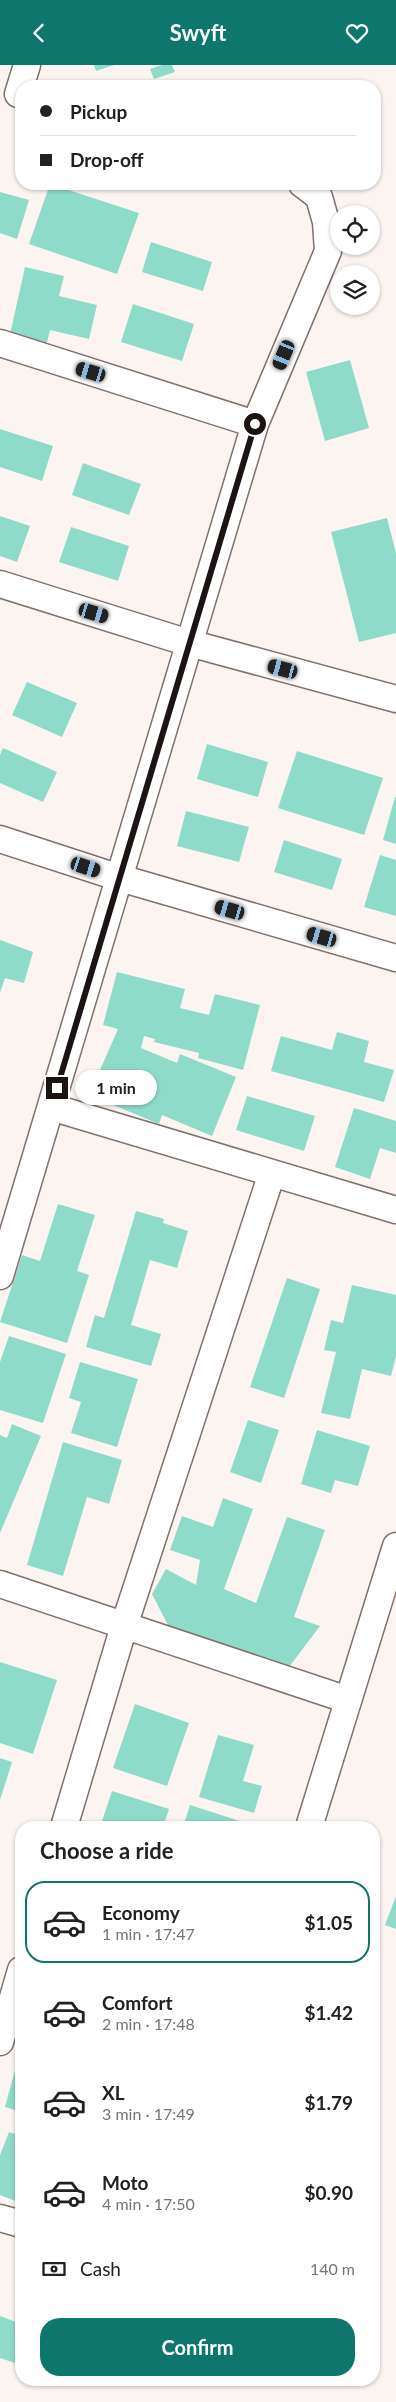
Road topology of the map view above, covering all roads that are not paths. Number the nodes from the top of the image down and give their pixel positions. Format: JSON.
{"nodes":[{"id":1,"x":27,"y":65,"type":"edge"},
{"id":2,"x":20,"y":80,"type":"edge"},
{"id":3,"x":310,"y":190,"type":"edge"},
{"id":4,"x":0,"y":343,"type":"edge"},
{"id":5,"x":255,"y":424,"type":"junction"},
{"id":6,"x":0,"y":584,"type":"edge"},
{"id":7,"x":189,"y":643,"type":"junction"},
{"id":8,"x":396,"y":699,"type":"edge"},
{"id":9,"x":0,"y":839,"type":"edge"},
{"id":10,"x":120,"y":878,"type":"junction"},
{"id":11,"x":396,"y":958,"type":"edge"},
{"id":12,"x":51,"y":1107,"type":"junction"},
{"id":13,"x":272,"y":1173,"type":"junction"},
{"id":14,"x":396,"y":1210,"type":"edge"},
{"id":15,"x":0,"y":1276,"type":"edge"},
{"id":16,"x":396,"y":1546,"type":"edge"},
{"id":17,"x":0,"y":1585,"type":"edge"},
{"id":18,"x":124,"y":1625,"type":"junction"},
{"id":19,"x":348,"y":1700,"type":"junction"},
{"id":20,"x":66,"y":1821,"type":"edge"},
{"id":21,"x":311,"y":1821,"type":"edge"},
{"id":22,"x":15,"y":1990,"type":"edge"},
{"id":23,"x":0,"y":2041,"type":"edge"},
{"id":24,"x":0,"y":2218,"type":"edge"},
{"id":25,"x":15,"y":2222,"type":"edge"}],
"edges":[{"from":1,"to":2,"type":"street"},
{"from":3,"to":5,"type":"street"},
{"from":4,"to":5,"type":"street"},
{"from":5,"to":7,"type":"street"},
{"from":6,"to":7,"type":"street"},
{"from":7,"to":8,"type":"street"},
{"from":7,"to":10,"type":"street"},
{"from":9,"to":10,"type":"street"},
{"from":10,"to":11,"type":"street"},
{"from":10,"to":12,"type":"street"},
{"from":12,"to":13,"type":"street"},
{"from":12,"to":15,"type":"street"},
{"from":13,"to":14,"type":"street"},
{"from":13,"to":18,"type":"street"},
{"from":16,"to":19,"type":"street"},
{"from":17,"to":18,"type":"street"},
{"from":18,"to":19,"type":"street"},
{"from":18,"to":20,"type":"street"},
{"from":19,"to":21,"type":"street"},
{"from":22,"to":23,"type":"street"},
{"from":24,"to":25,"type":"street"}]}
